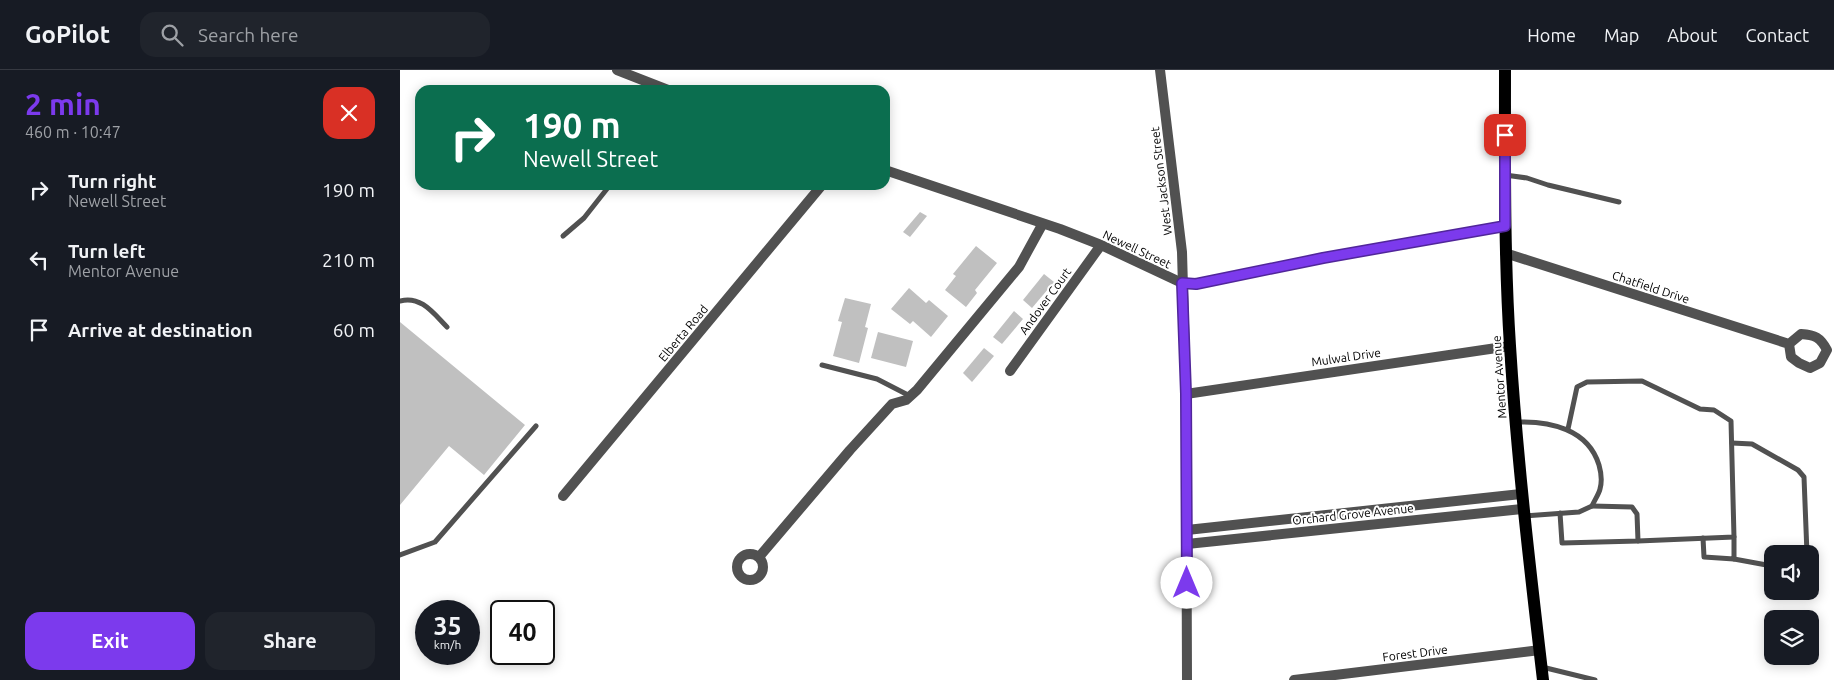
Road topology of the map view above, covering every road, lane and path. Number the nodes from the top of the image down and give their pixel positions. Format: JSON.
{"nodes":[{"id":1,"x":617,"y":70,"type":"edge"},
{"id":2,"x":1160,"y":70,"type":"edge"},
{"id":3,"x":1505,"y":70,"type":"edge"},
{"id":4,"x":655,"y":85,"type":"edge"},
{"id":5,"x":890,"y":172,"type":"edge"},
{"id":6,"x":1505,"y":175,"type":"junction"},
{"id":7,"x":606,"y":190,"type":"edge"},
{"id":8,"x":818,"y":190,"type":"edge"},
{"id":9,"x":1619,"y":202,"type":"dead end"},
{"id":10,"x":1042,"y":225,"type":"junction"},
{"id":11,"x":1505,"y":226,"type":"junction"},
{"id":12,"x":563,"y":236,"type":"dead end"},
{"id":13,"x":1101,"y":245,"type":"junction"},
{"id":14,"x":1506,"y":253,"type":"junction"},
{"id":15,"x":1182,"y":283,"type":"junction"},
{"id":16,"x":400,"y":301,"type":"edge"},
{"id":17,"x":447,"y":327,"type":"dead end"},
{"id":18,"x":1789,"y":344,"type":"dead end"},
{"id":19,"x":1510,"y":346,"type":"junction"},
{"id":20,"x":822,"y":366,"type":"dead end"},
{"id":21,"x":1010,"y":371,"type":"dead end"},
{"id":22,"x":1186,"y":394,"type":"junction"},
{"id":23,"x":910,"y":396,"type":"junction"},
{"id":24,"x":1516,"y":422,"type":"junction"},
{"id":25,"x":536,"y":426,"type":"dead end"},
{"id":26,"x":1568,"y":429,"type":"junction"},
{"id":27,"x":1732,"y":443,"type":"junction"},
{"id":28,"x":1521,"y":494,"type":"junction"},
{"id":29,"x":563,"y":496,"type":"dead end"},
{"id":30,"x":1592,"y":506,"type":"junction"},
{"id":31,"x":1560,"y":512,"type":"junction"},
{"id":32,"x":1523,"y":513,"type":"junction"},
{"id":33,"x":1187,"y":530,"type":"junction"},
{"id":34,"x":1734,"y":537,"type":"junction"},
{"id":35,"x":1703,"y":538,"type":"junction"},
{"id":36,"x":1638,"y":541,"type":"junction"},
{"id":37,"x":1187,"y":544,"type":"junction"},
{"id":38,"x":1806,"y":545,"type":"edge"},
{"id":39,"x":400,"y":555,"type":"edge"},
{"id":40,"x":759,"y":557,"type":"dead end"},
{"id":41,"x":1734,"y":559,"type":"junction"},
{"id":42,"x":1764,"y":565,"type":"edge"},
{"id":43,"x":1540,"y":650,"type":"junction"},
{"id":44,"x":1542,"y":674,"type":"edge"},
{"id":45,"x":1346,"y":677,"type":"edge"},
{"id":46,"x":1188,"y":680,"type":"edge"},
{"id":47,"x":1294,"y":680,"type":"edge"},
{"id":48,"x":1595,"y":680,"type":"edge"}],
"edges":[{"from":1,"to":4,"type":"street"},
{"from":2,"to":15,"type":"street","name":"West Jackson Street"},
{"from":3,"to":6,"type":"main road","name":"Mentor Avenue"},
{"from":5,"to":10,"type":"street","name":"Newell Street"},
{"from":6,"to":9,"type":"lane"},
{"from":6,"to":11,"type":"main road","name":"Mentor Avenue"},
{"from":7,"to":12,"type":"lane"},
{"from":8,"to":29,"type":"street","name":"Elberta Road"},
{"from":10,"to":13,"type":"street","name":"Newell Street"},
{"from":10,"to":23,"type":"street"},
{"from":11,"to":14,"type":"main road","name":"Mentor Avenue"},
{"from":11,"to":15,"type":"street","name":"Newell Street"},
{"from":13,"to":15,"type":"street","name":"Newell Street"},
{"from":13,"to":21,"type":"street","name":"Andover Court"},
{"from":14,"to":18,"type":"street","name":"Chatfield Drive"},
{"from":14,"to":19,"type":"main road","name":"Mentor Avenue"},
{"from":15,"to":22,"type":"street","name":"West Jackson Street"},
{"from":16,"to":17,"type":"lane"},
{"from":19,"to":22,"type":"street","name":"Mulwal Drive"},
{"from":19,"to":24,"type":"main road","name":"Mentor Avenue"},
{"from":20,"to":23,"type":"lane"},
{"from":22,"to":33,"type":"street","name":"West Jackson Street"},
{"from":23,"to":40,"type":"street"},
{"from":24,"to":26,"type":"lane"},
{"from":24,"to":28,"type":"main road","name":"Mentor Avenue"},
{"from":25,"to":39,"type":"lane"},
{"from":26,"to":27,"type":"lane"},
{"from":26,"to":30,"type":"lane"},
{"from":27,"to":34,"type":"lane"},
{"from":27,"to":38,"type":"lane"},
{"from":28,"to":32,"type":"main road","name":"Mentor Avenue"},
{"from":28,"to":33,"type":"street","name":"Orchard Grove Avenue"},
{"from":30,"to":31,"type":"lane"},
{"from":30,"to":36,"type":"lane"},
{"from":31,"to":32,"type":"lane"},
{"from":31,"to":36,"type":"lane"},
{"from":32,"to":37,"type":"street","name":"Orchard Grove Avenue"},
{"from":32,"to":43,"type":"main road","name":"Mentor Avenue"},
{"from":33,"to":37,"type":"street","name":"West Jackson Street"},
{"from":34,"to":35,"type":"lane"},
{"from":34,"to":41,"type":"lane"},
{"from":35,"to":36,"type":"lane"},
{"from":35,"to":41,"type":"lane"},
{"from":37,"to":46,"type":"street","name":"West Jackson Street"},
{"from":41,"to":42,"type":"lane"},
{"from":43,"to":44,"type":"main road","name":"Mentor Avenue"},
{"from":43,"to":45,"type":"street","name":"Forest Drive"},
{"from":44,"to":48,"type":"lane"},
{"from":45,"to":47,"type":"street","name":"Forest Drive"}]}
